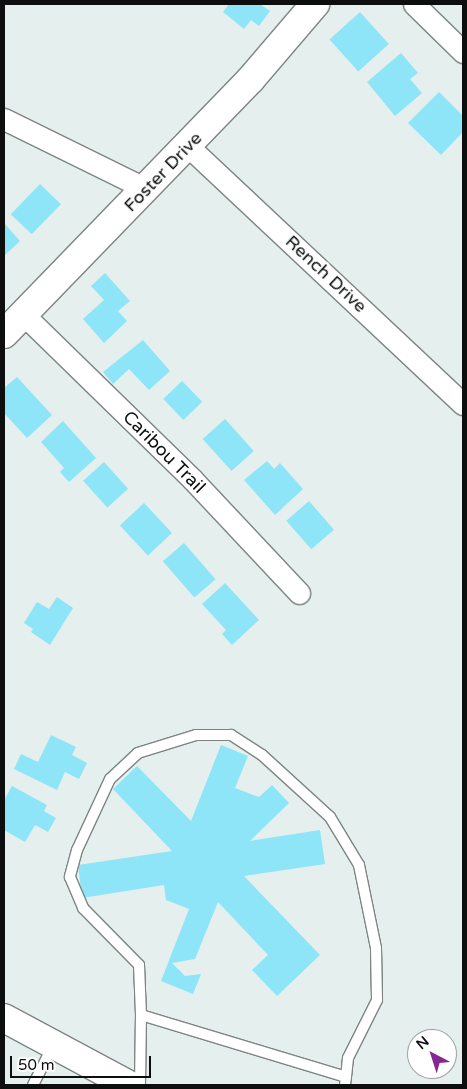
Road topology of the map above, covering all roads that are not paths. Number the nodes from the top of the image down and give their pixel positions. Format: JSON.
{"nodes":[{"id":1,"x":414,"y":4,"type":"edge"},
{"id":2,"x":310,"y":5,"type":"edge"},
{"id":3,"x":463,"y":52,"type":"edge"},
{"id":4,"x":4,"y":119,"type":"edge"},
{"id":5,"x":188,"y":146,"type":"junction"},
{"id":6,"x":146,"y":189,"type":"junction"},
{"id":7,"x":24,"y":315,"type":"junction"},
{"id":8,"x":4,"y":334,"type":"edge"},
{"id":9,"x":463,"y":404,"type":"edge"},
{"id":10,"x":299,"y":592,"type":"dead end"},
{"id":11,"x":141,"y":1016,"type":"junction"},
{"id":12,"x":4,"y":1018,"type":"edge"},
{"id":13,"x":54,"y":1045,"type":"junction"},
{"id":14,"x":346,"y":1081,"type":"edge"},
{"id":15,"x":37,"y":1083,"type":"edge"},
{"id":16,"x":129,"y":1085,"type":"edge"},
{"id":17,"x":140,"y":1085,"type":"edge"}],
"edges":[{"from":1,"to":3,"type":"street"},
{"from":2,"to":5,"type":"street","name":"Foster Drive"},
{"from":4,"to":6,"type":"street"},
{"from":5,"to":6,"type":"street","name":"Foster Drive"},
{"from":5,"to":9,"type":"street","name":"Rench Drive"},
{"from":6,"to":7,"type":"street","name":"Foster Drive"},
{"from":7,"to":8,"type":"street","name":"Foster Drive"},
{"from":7,"to":10,"type":"street","name":"Caribou Trail"},
{"from":11,"to":14,"type":"lane"},
{"from":11,"to":14,"type":"lane"},
{"from":11,"to":17,"type":"lane"},
{"from":12,"to":13,"type":"street"},
{"from":13,"to":15,"type":"lane"},
{"from":13,"to":16,"type":"street"}]}
